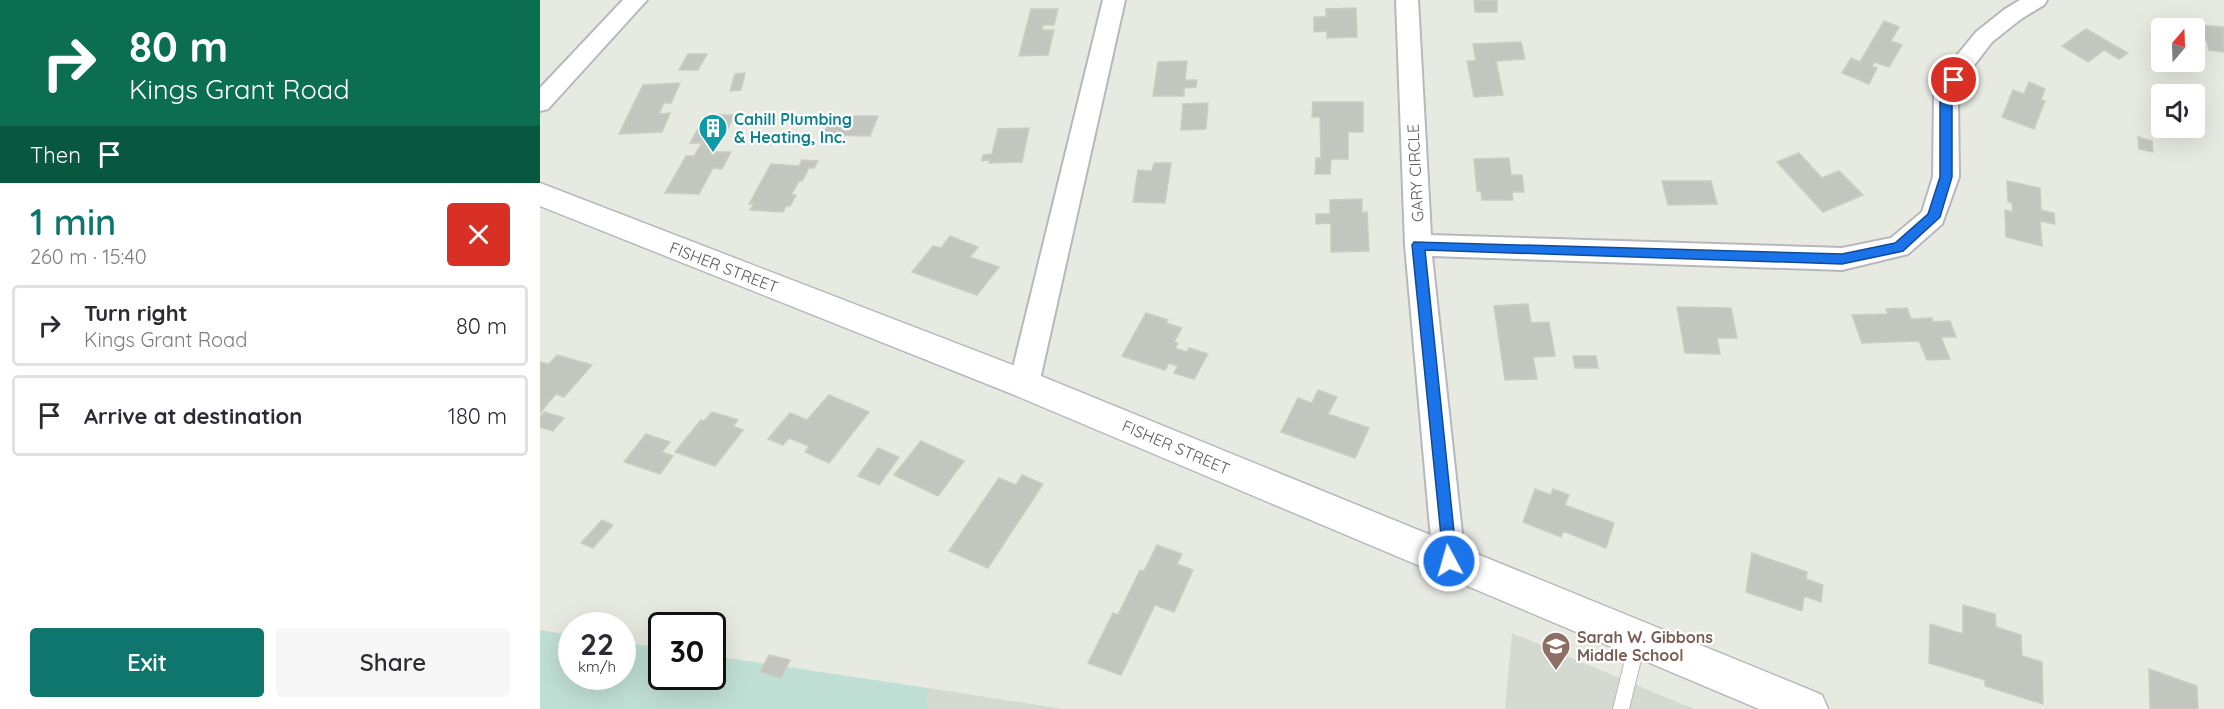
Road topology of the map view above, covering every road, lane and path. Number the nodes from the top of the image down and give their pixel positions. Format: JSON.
{"nodes":[{"id":1,"x":636,"y":0,"type":"edge"},
{"id":2,"x":1113,"y":0,"type":"edge"},
{"id":3,"x":1407,"y":0,"type":"edge"},
{"id":4,"x":2037,"y":0,"type":"edge"},
{"id":5,"x":540,"y":103,"type":"edge"},
{"id":6,"x":540,"y":194,"type":"edge"},
{"id":7,"x":1418,"y":245,"type":"junction"},
{"id":8,"x":1024,"y":384,"type":"junction"},
{"id":9,"x":1449,"y":561,"type":"junction"},
{"id":10,"x":1638,"y":639,"type":"junction"},
{"id":11,"x":1621,"y":709,"type":"edge"},
{"id":12,"x":1808,"y":709,"type":"edge"}],
"edges":[{"from":1,"to":5,"type":"street"},
{"from":2,"to":8,"type":"street"},
{"from":3,"to":7,"type":"street","name":"GARY CIRCLE"},
{"from":4,"to":7,"type":"street"},
{"from":6,"to":8,"type":"main road","name":"FISHER STREET"},
{"from":7,"to":9,"type":"street","name":"GARY CIRCLE"},
{"from":8,"to":9,"type":"main road","name":"FISHER STREET"},
{"from":9,"to":10,"type":"main road","name":"FISHER STREET"},
{"from":10,"to":11,"type":"lane"},
{"from":10,"to":12,"type":"main road","name":"FISHER STREET"}]}
